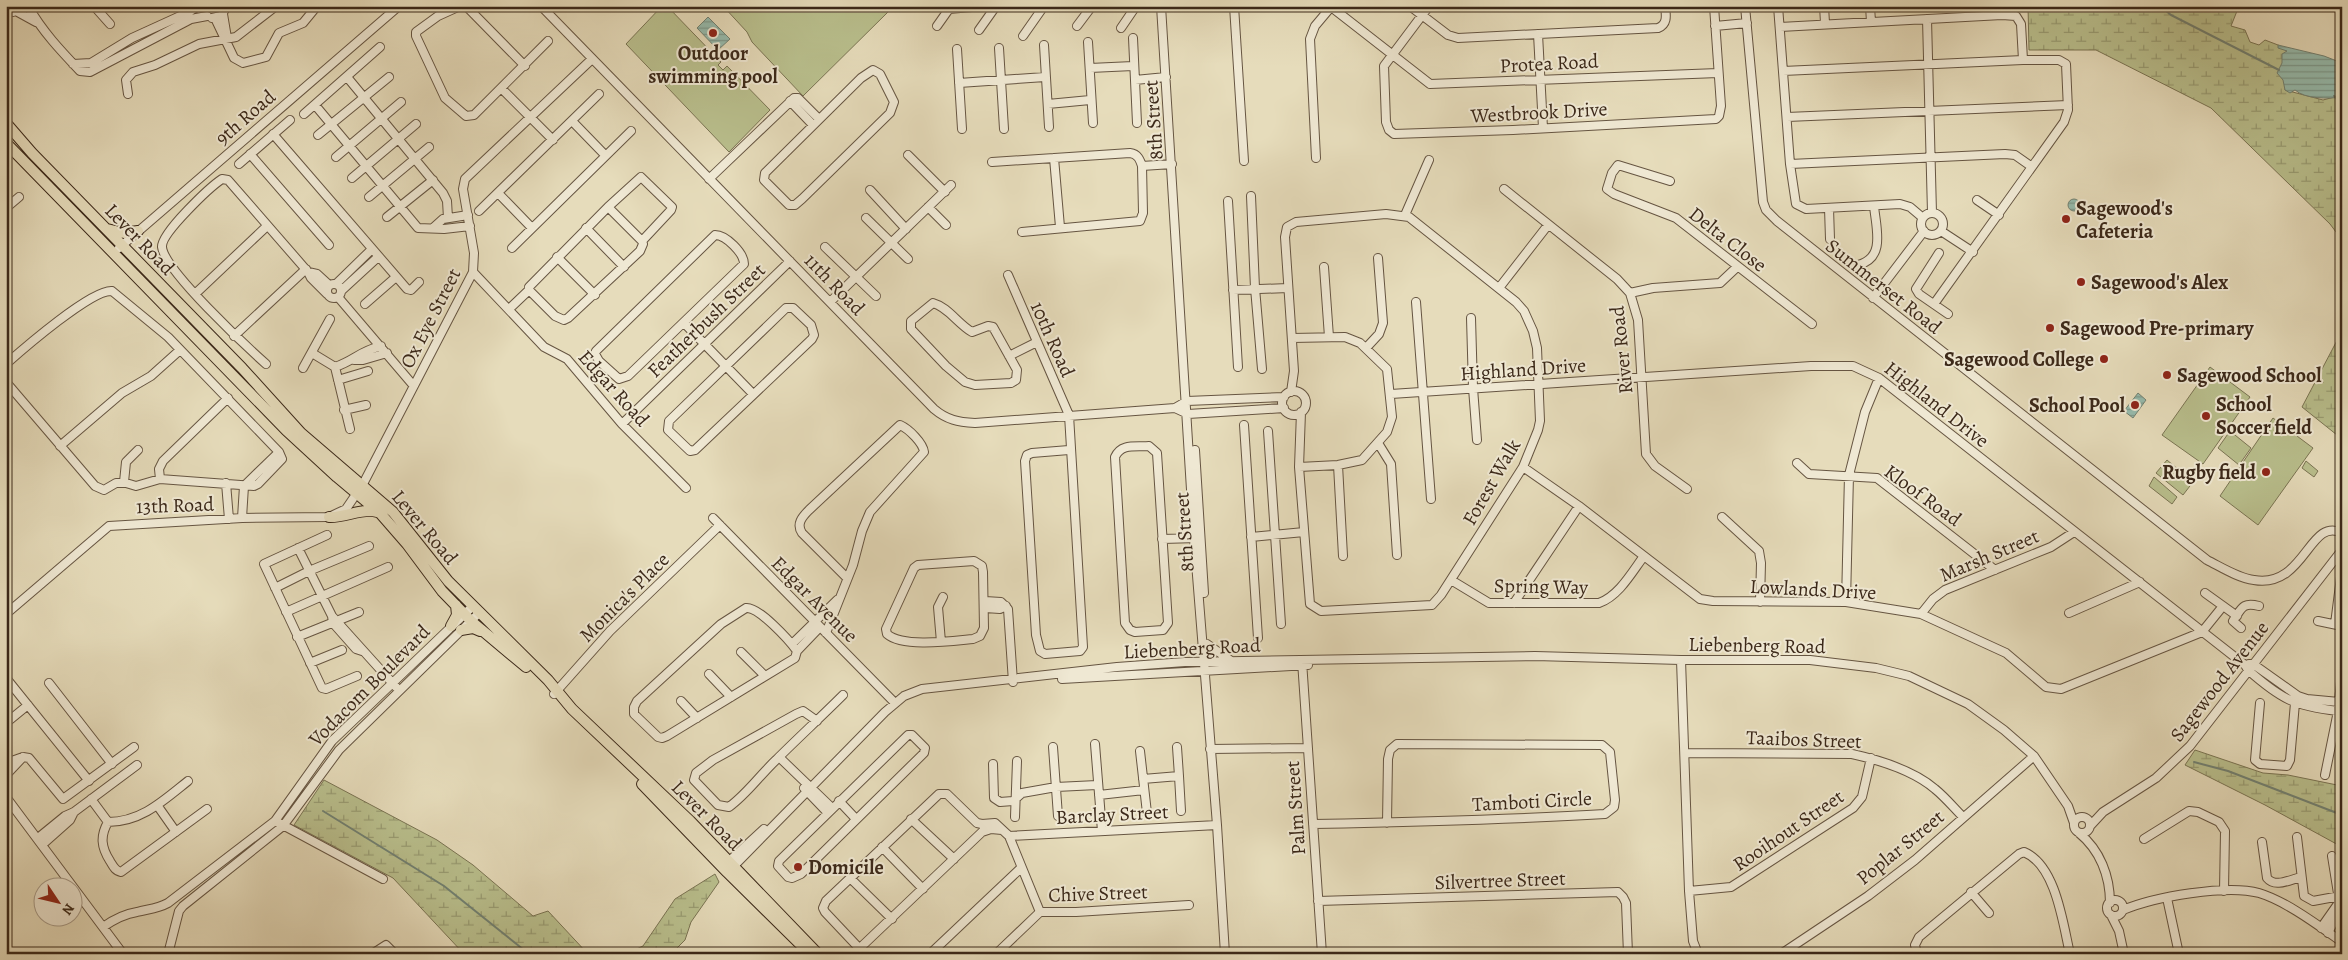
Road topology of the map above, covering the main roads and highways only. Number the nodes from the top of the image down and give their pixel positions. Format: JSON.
{"nodes":[{"id":1,"x":6,"y":123,"type":"edge"},
{"id":2,"x":6,"y":143,"type":"edge"},
{"id":3,"x":106,"y":229,"type":"junction"},
{"id":4,"x":138,"y":231,"type":"road end"},
{"id":5,"x":380,"y":513,"type":"junction"},
{"id":6,"x":329,"y":517,"type":"road end"},
{"id":7,"x":456,"y":605,"type":"junction"},
{"id":8,"x":486,"y":634,"type":"junction"},
{"id":9,"x":555,"y":693,"type":"junction"},
{"id":10,"x":728,"y":867,"type":"junction"},
{"id":11,"x":810,"y":954,"type":"edge"},
{"id":12,"x":818,"y":954,"type":"edge"}],
"edges":[{"from":1,"to":3,"type":"main road","name":"Lever Road"},
{"from":2,"to":5,"type":"main road","name":"Lever Road"},
{"from":3,"to":4,"type":"main road"},
{"from":3,"to":9,"type":"main road","name":"Lever Road"},
{"from":5,"to":6,"type":"main road"},
{"from":5,"to":7,"type":"main road","name":"Lever Road"},
{"from":7,"to":8,"type":"main road","name":"Lever Road"},
{"from":7,"to":8,"type":"main road"},
{"from":8,"to":9,"type":"main road","name":"Lever Road"},
{"from":9,"to":10,"type":"main road","name":"Lever Road"},
{"from":10,"to":11,"type":"main road","name":"Lever Road"},
{"from":10,"to":12,"type":"main road","name":"Lever Road"}]}
